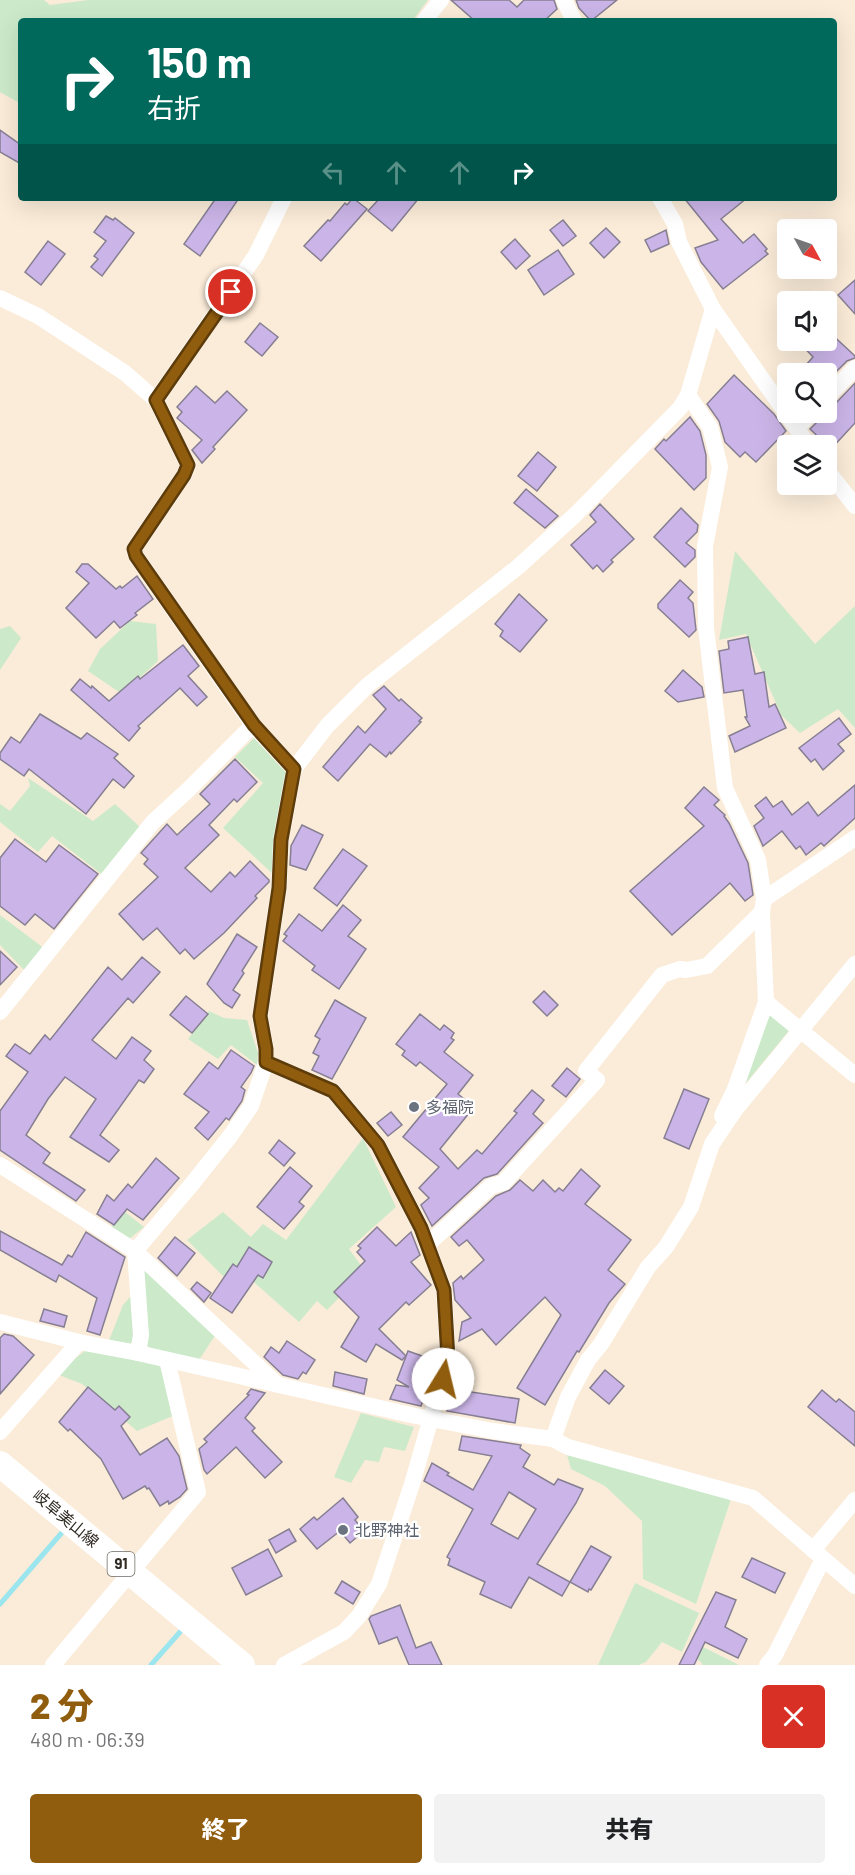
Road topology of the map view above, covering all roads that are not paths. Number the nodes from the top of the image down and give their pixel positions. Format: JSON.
{"nodes":[{"id":1,"x":441,"y":0,"type":"edge"},
{"id":2,"x":564,"y":0,"type":"edge"},
{"id":3,"x":426,"y":18,"type":"edge"},
{"id":4,"x":573,"y":18,"type":"edge"},
{"id":5,"x":283,"y":201,"type":"edge"},
{"id":6,"x":662,"y":201,"type":"edge"},
{"id":7,"x":0,"y":298,"type":"edge"},
{"id":8,"x":713,"y":309,"type":"junction"},
{"id":9,"x":855,"y":368,"type":"edge"},
{"id":10,"x":837,"y":387,"type":"edge"},
{"id":11,"x":688,"y":394,"type":"junction"},
{"id":12,"x":156,"y":400,"type":"junction"},
{"id":13,"x":802,"y":423,"type":"edge"},
{"id":14,"x":797,"y":428,"type":"junction"},
{"id":15,"x":802,"y":435,"type":"edge"},
{"id":16,"x":837,"y":484,"type":"edge"},
{"id":17,"x":855,"y":506,"type":"edge"},
{"id":18,"x":254,"y":725,"type":"junction"},
{"id":19,"x":294,"y":769,"type":"junction"},
{"id":20,"x":855,"y":838,"type":"edge"},
{"id":21,"x":763,"y":905,"type":"junction"},
{"id":22,"x":855,"y":964,"type":"edge"},
{"id":23,"x":766,"y":1002,"type":"junction"},
{"id":24,"x":0,"y":1012,"type":"edge"},
{"id":25,"x":800,"y":1030,"type":"junction"},
{"id":26,"x":266,"y":1062,"type":"junction"},
{"id":27,"x":855,"y":1075,"type":"edge"},
{"id":28,"x":712,"y":1144,"type":"junction"},
{"id":29,"x":0,"y":1165,"type":"edge"},
{"id":30,"x":427,"y":1245,"type":"junction"},
{"id":31,"x":135,"y":1251,"type":"junction"},
{"id":32,"x":0,"y":1322,"type":"edge"},
{"id":33,"x":79,"y":1342,"type":"junction"},
{"id":34,"x":138,"y":1353,"type":"junction"},
{"id":35,"x":167,"y":1360,"type":"junction"},
{"id":36,"x":279,"y":1385,"type":"junction"},
{"id":37,"x":432,"y":1419,"type":"junction"},
{"id":38,"x":0,"y":1432,"type":"edge"},
{"id":39,"x":554,"y":1439,"type":"junction"},
{"id":40,"x":0,"y":1464,"type":"edge"},
{"id":41,"x":855,"y":1500,"type":"edge"},
{"id":42,"x":818,"y":1554,"type":"junction"},
{"id":43,"x":130,"y":1572,"type":"junction"},
{"id":44,"x":855,"y":1586,"type":"edge"},
{"id":45,"x":53,"y":1665,"type":"edge"},
{"id":46,"x":242,"y":1665,"type":"edge"},
{"id":47,"x":284,"y":1665,"type":"edge"},
{"id":48,"x":767,"y":1665,"type":"edge"}],
"edges":[{"from":1,"to":3,"type":"street"},
{"from":2,"to":4,"type":"street"},
{"from":5,"to":12,"type":"street"},
{"from":6,"to":8,"type":"street"},
{"from":7,"to":12,"type":"street"},
{"from":8,"to":11,"type":"street"},
{"from":8,"to":14,"type":"street"},
{"from":9,"to":10,"type":"street"},
{"from":11,"to":19,"type":"street"},
{"from":11,"to":21,"type":"street"},
{"from":12,"to":18,"type":"street"},
{"from":13,"to":14,"type":"street"},
{"from":14,"to":15,"type":"street"},
{"from":16,"to":17,"type":"street"},
{"from":18,"to":19,"type":"street"},
{"from":18,"to":24,"type":"street"},
{"from":19,"to":26,"type":"street"},
{"from":20,"to":21,"type":"street"},
{"from":21,"to":23,"type":"street"},
{"from":21,"to":30,"type":"street"},
{"from":22,"to":25,"type":"street"},
{"from":23,"to":25,"type":"street"},
{"from":23,"to":28,"type":"street"},
{"from":25,"to":27,"type":"street"},
{"from":25,"to":28,"type":"street"},
{"from":26,"to":30,"type":"street"},
{"from":26,"to":31,"type":"street"},
{"from":28,"to":39,"type":"street"},
{"from":29,"to":31,"type":"street"},
{"from":30,"to":37,"type":"street"},
{"from":31,"to":34,"type":"street"},
{"from":31,"to":36,"type":"street"},
{"from":32,"to":33,"type":"street"},
{"from":33,"to":34,"type":"street"},
{"from":33,"to":38,"type":"street"},
{"from":34,"to":35,"type":"street"},
{"from":35,"to":36,"type":"street"},
{"from":35,"to":43,"type":"street"},
{"from":36,"to":37,"type":"street"},
{"from":37,"to":39,"type":"street"},
{"from":37,"to":47,"type":"street"},
{"from":39,"to":42,"type":"street"},
{"from":40,"to":43,"type":"main road","name":"岐阜美山線","number":"91"},
{"from":41,"to":42,"type":"street"},
{"from":42,"to":44,"type":"street"},
{"from":42,"to":48,"type":"street"},
{"from":43,"to":45,"type":"street"},
{"from":43,"to":46,"type":"main road","name":"岐阜美山線","number":"91"}]}
